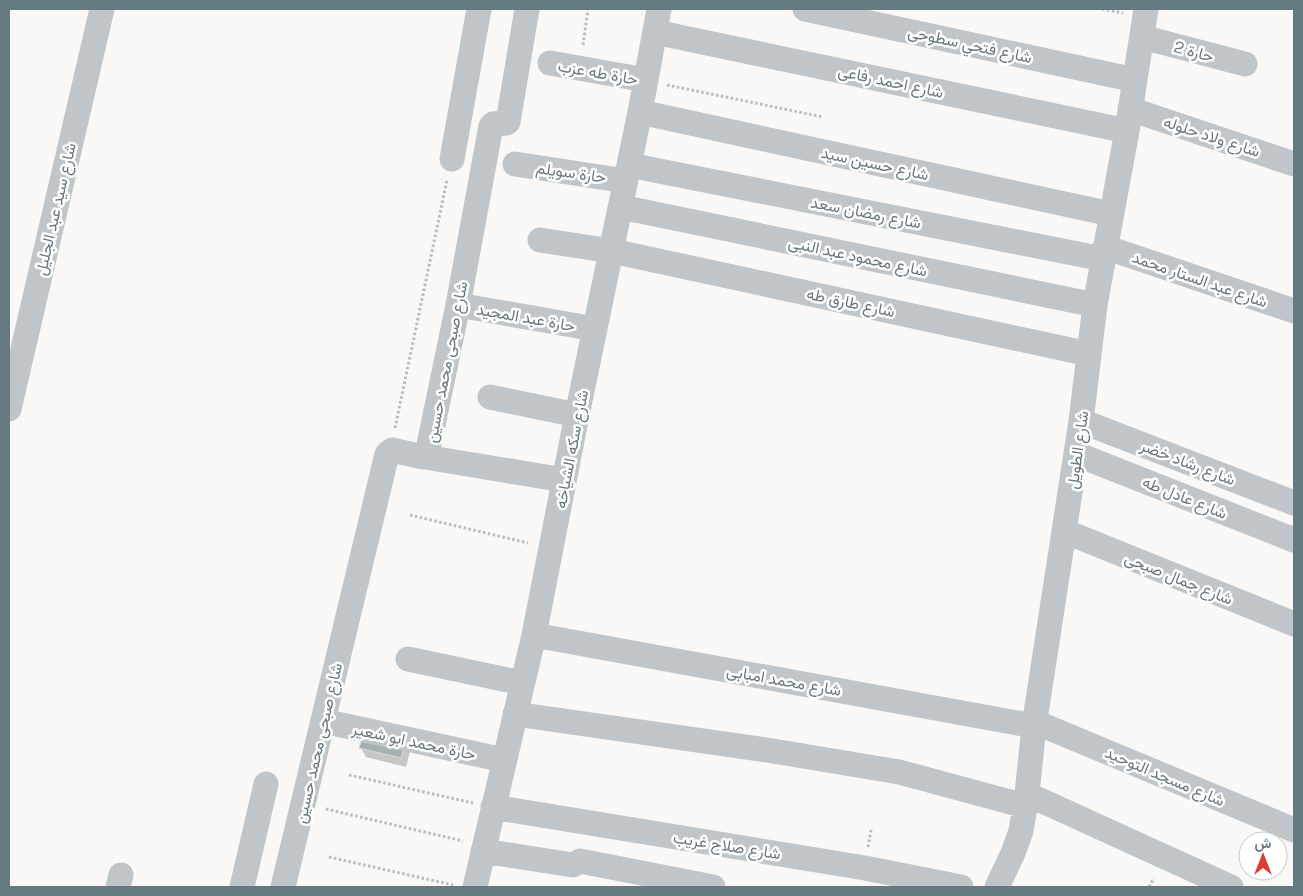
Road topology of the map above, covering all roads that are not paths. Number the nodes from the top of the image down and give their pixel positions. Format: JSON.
{"nodes":[{"id":1,"x":102,"y":9,"type":"edge"},
{"id":2,"x":479,"y":9,"type":"edge"},
{"id":3,"x":526,"y":9,"type":"edge"},
{"id":4,"x":805,"y":9,"type":"edge"},
{"id":5,"x":1146,"y":9,"type":"edge"},
{"id":6,"x":657,"y":20,"type":"edge"},
{"id":7,"x":1142,"y":37,"type":"junction"},
{"id":8,"x":550,"y":63,"type":"dead end"},
{"id":9,"x":1246,"y":64,"type":"dead end"},
{"id":10,"x":646,"y":80,"type":"junction"},
{"id":11,"x":1135,"y":80,"type":"junction"},
{"id":12,"x":640,"y":112,"type":"junction"},
{"id":13,"x":1129,"y":120,"type":"junction"},
{"id":14,"x":452,"y":158,"type":"road end"},
{"id":15,"x":515,"y":164,"type":"dead end"},
{"id":16,"x":1294,"y":164,"type":"edge"},
{"id":17,"x":628,"y":173,"type":"junction"},
{"id":18,"x":621,"y":207,"type":"junction"},
{"id":19,"x":1111,"y":214,"type":"junction"},
{"id":20,"x":540,"y":240,"type":"dead end"},
{"id":21,"x":612,"y":251,"type":"junction"},
{"id":22,"x":1104,"y":253,"type":"junction"},
{"id":23,"x":458,"y":305,"type":"junction"},
{"id":24,"x":1095,"y":305,"type":"junction"},
{"id":25,"x":1294,"y":311,"type":"edge"},
{"id":26,"x":595,"y":329,"type":"junction"},
{"id":27,"x":1089,"y":354,"type":"junction"},
{"id":28,"x":490,"y":398,"type":"dead end"},
{"id":29,"x":9,"y":409,"type":"edge"},
{"id":30,"x":578,"y":415,"type":"junction"},
{"id":31,"x":1081,"y":421,"type":"junction"},
{"id":32,"x":1076,"y":454,"type":"junction"},
{"id":33,"x":425,"y":456,"type":"junction"},
{"id":34,"x":564,"y":480,"type":"junction"},
{"id":35,"x":1294,"y":503,"type":"edge"},
{"id":36,"x":1064,"y":531,"type":"junction"},
{"id":37,"x":1294,"y":540,"type":"edge"},
{"id":38,"x":1294,"y":624,"type":"edge"},
{"id":39,"x":534,"y":635,"type":"junction"},
{"id":40,"x":408,"y":659,"type":"dead end"},
{"id":41,"x":522,"y":683,"type":"junction"},
{"id":42,"x":515,"y":714,"type":"junction"},
{"id":43,"x":323,"y":721,"type":"junction"},
{"id":44,"x":1035,"y":724,"type":"junction"},
{"id":45,"x":504,"y":760,"type":"junction"},
{"id":46,"x":266,"y":784,"type":"dead end"},
{"id":47,"x":1026,"y":800,"type":"junction"},
{"id":48,"x":493,"y":807,"type":"junction"},
{"id":49,"x":1294,"y":830,"type":"edge"},
{"id":50,"x":484,"y":848,"type":"junction"},
{"id":51,"x":242,"y":887,"type":"edge"},
{"id":52,"x":283,"y":887,"type":"edge"},
{"id":53,"x":475,"y":887,"type":"edge"},
{"id":54,"x":713,"y":887,"type":"edge"},
{"id":55,"x":961,"y":887,"type":"edge"},
{"id":56,"x":997,"y":887,"type":"edge"},
{"id":57,"x":1231,"y":887,"type":"edge"}],
"edges":[{"from":1,"to":29,"type":"street","name":"شارع سيد عبد الجليل"},
{"from":2,"to":14,"type":"street"},
{"from":3,"to":23,"type":"street","name":"شارع صبحى محمد حسين"},
{"from":4,"to":11,"type":"street","name":"شارع فتحي سطوحى"},
{"from":5,"to":7,"type":"street","name":"شارع الطويل"},
{"from":6,"to":10,"type":"street","name":"شارع سكه الشياخه"},
{"from":6,"to":13,"type":"street","name":"شارع احمد رفاعى"},
{"from":7,"to":9,"type":"street","name":"حارة 2"},
{"from":7,"to":11,"type":"street","name":"شارع الطويل"},
{"from":8,"to":10,"type":"street","name":"حارة طه عزب"},
{"from":10,"to":12,"type":"street","name":"شارع سكه الشياخه"},
{"from":11,"to":13,"type":"street","name":"شارع الطويل"},
{"from":12,"to":17,"type":"street","name":"شارع سكه الشياخه"},
{"from":12,"to":19,"type":"street","name":"شارع حسين سيد"},
{"from":13,"to":16,"type":"street","name":"شارع ولاد حلوله"},
{"from":13,"to":19,"type":"street","name":"شارع الطويل"},
{"from":15,"to":17,"type":"street","name":"حارة سويلم"},
{"from":17,"to":18,"type":"street","name":"شارع سكه الشياخه"},
{"from":17,"to":22,"type":"street","name":"شارع رمضان سعد"},
{"from":18,"to":21,"type":"street","name":"شارع سكه الشياخه"},
{"from":18,"to":24,"type":"street","name":"شارع محمود عبد النبى"},
{"from":19,"to":22,"type":"street","name":"شارع الطويل"},
{"from":20,"to":21,"type":"street","name":"شارع طارق طه"},
{"from":21,"to":26,"type":"street","name":"شارع سكه الشياخه"},
{"from":21,"to":27,"type":"street","name":"شارع طارق طه"},
{"from":22,"to":24,"type":"street","name":"شارع الطويل"},
{"from":22,"to":25,"type":"street","name":"شارع عبد الستار محمد"},
{"from":23,"to":26,"type":"street","name":"حارة عبد المجيد"},
{"from":23,"to":33,"type":"street","name":"شارع صبحى محمد حسين"},
{"from":24,"to":27,"type":"street","name":"شارع الطويل"},
{"from":26,"to":30,"type":"street","name":"شارع سكه الشياخه"},
{"from":27,"to":31,"type":"street","name":"شارع الطويل"},
{"from":28,"to":30,"type":"street"},
{"from":30,"to":34,"type":"street","name":"شارع سكه الشياخه"},
{"from":31,"to":32,"type":"street","name":"شارع الطويل"},
{"from":31,"to":35,"type":"street","name":"شارع رشاد خضر"},
{"from":32,"to":36,"type":"street","name":"شارع الطويل"},
{"from":32,"to":37,"type":"street","name":"شارع عادل طه"},
{"from":33,"to":34,"type":"street"},
{"from":33,"to":43,"type":"street","name":"شارع صبحى محمد حسين"},
{"from":34,"to":39,"type":"street","name":"شارع سكه الشياخه"},
{"from":36,"to":38,"type":"street","name":"شارع جمال صبحى"},
{"from":36,"to":44,"type":"street","name":"شارع الطويل"},
{"from":39,"to":41,"type":"street","name":"شارع سكه الشياخه"},
{"from":39,"to":44,"type":"street","name":"شارع محمد امبابى"},
{"from":40,"to":41,"type":"street"},
{"from":41,"to":42,"type":"street","name":"شارع سكه الشياخه"},
{"from":42,"to":45,"type":"street","name":"شارع سكه الشياخه"},
{"from":42,"to":47,"type":"street"},
{"from":43,"to":45,"type":"street","name":"حارة محمد ابو شعير"},
{"from":43,"to":52,"type":"street","name":"شارع صبحى محمد حسين"},
{"from":44,"to":47,"type":"street","name":"شارع الطويل"},
{"from":44,"to":49,"type":"street","name":"شارع مسجد التوحيد"},
{"from":45,"to":48,"type":"street","name":"شارع سكه الشياخه"},
{"from":46,"to":51,"type":"street"},
{"from":47,"to":56,"type":"street","name":"شارع الطويل"},
{"from":47,"to":57,"type":"street"},
{"from":48,"to":50,"type":"street","name":"شارع سكه الشياخه"},
{"from":48,"to":55,"type":"street","name":"شارع صلاح غريب"},
{"from":50,"to":53,"type":"street","name":"شارع سكه الشياخه"},
{"from":50,"to":54,"type":"street"}]}
